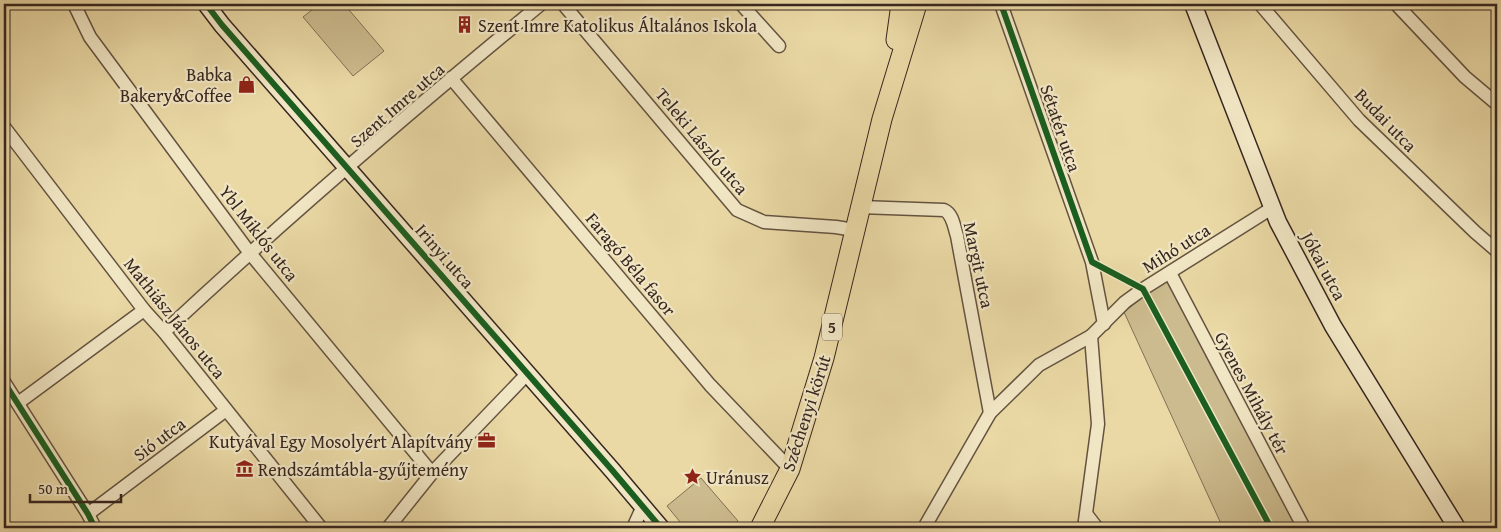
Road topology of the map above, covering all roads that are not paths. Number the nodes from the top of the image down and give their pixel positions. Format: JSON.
{"nodes":[{"id":1,"x":74,"y":4,"type":"edge"},
{"id":2,"x":206,"y":4,"type":"edge"},
{"id":3,"x":541,"y":4,"type":"edge"},
{"id":4,"x":562,"y":4,"type":"edge"},
{"id":5,"x":741,"y":4,"type":"edge"},
{"id":6,"x":901,"y":4,"type":"edge"},
{"id":7,"x":917,"y":4,"type":"edge"},
{"id":8,"x":1001,"y":4,"type":"edge"},
{"id":9,"x":1195,"y":4,"type":"edge"},
{"id":10,"x":1260,"y":4,"type":"edge"},
{"id":11,"x":1396,"y":4,"type":"edge"},
{"id":12,"x":779,"y":46,"type":"dead end"},
{"id":13,"x":451,"y":78,"type":"junction"},
{"id":14,"x":1497,"y":104,"type":"edge"},
{"id":15,"x":882,"y":119,"type":"junction"},
{"id":16,"x":4,"y":127,"type":"edge"},
{"id":17,"x":347,"y":167,"type":"junction"},
{"id":18,"x":860,"y":207,"type":"junction"},
{"id":19,"x":1272,"y":208,"type":"junction"},
{"id":20,"x":854,"y":230,"type":"junction"},
{"id":21,"x":1497,"y":251,"type":"edge"},
{"id":22,"x":249,"y":252,"type":"junction"},
{"id":23,"x":1170,"y":273,"type":"junction"},
{"id":24,"x":144,"y":310,"type":"junction"},
{"id":25,"x":1104,"y":324,"type":"junction"},
{"id":26,"x":164,"y":332,"type":"junction"},
{"id":27,"x":1091,"y":336,"type":"junction"},
{"id":28,"x":527,"y":374,"type":"junction"},
{"id":29,"x":4,"y":382,"type":"edge"},
{"id":30,"x":18,"y":403,"type":"junction"},
{"id":31,"x":226,"y":410,"type":"junction"},
{"id":32,"x":990,"y":412,"type":"junction"},
{"id":33,"x":790,"y":468,"type":"junction"},
{"id":34,"x":432,"y":473,"type":"junction"},
{"id":35,"x":643,"y":506,"type":"junction"},
{"id":36,"x":88,"y":514,"type":"junction"},
{"id":37,"x":1087,"y":515,"type":"junction"},
{"id":38,"x":929,"y":526,"type":"edge"},
{"id":39,"x":96,"y":528,"type":"edge"},
{"id":40,"x":322,"y":528,"type":"edge"},
{"id":41,"x":388,"y":528,"type":"edge"},
{"id":42,"x":633,"y":528,"type":"edge"},
{"id":43,"x":661,"y":528,"type":"edge"},
{"id":44,"x":760,"y":528,"type":"edge"},
{"id":45,"x":1084,"y":528,"type":"edge"},
{"id":46,"x":1097,"y":528,"type":"edge"},
{"id":47,"x":1304,"y":528,"type":"edge"},
{"id":48,"x":1457,"y":528,"type":"edge"}],
"edges":[{"from":1,"to":22,"type":"street","name":"Ybl Miklós utca"},
{"from":2,"to":17,"type":"street","name":"Irinyi utca"},
{"from":3,"to":13,"type":"street","name":"Szent Imre utca"},
{"from":4,"to":20,"type":"street","name":"Teleki László utca"},
{"from":5,"to":12,"type":"street"},
{"from":6,"to":15,"type":"main road","name":"Széchenyi körút","number":"5"},
{"from":7,"to":15,"type":"main road","name":"Széchenyi körút","number":"5"},
{"from":8,"to":25,"type":"street","name":"Sétatér utca"},
{"from":9,"to":19,"type":"street","name":"Jókai utca"},
{"from":10,"to":21,"type":"street","name":"Budai utca"},
{"from":11,"to":14,"type":"street"},
{"from":13,"to":17,"type":"street","name":"Szent Imre utca"},
{"from":13,"to":33,"type":"street","name":"Faragó Béla fasor"},
{"from":15,"to":18,"type":"main road","name":"Széchenyi körút","number":"5"},
{"from":16,"to":24,"type":"street","name":"Mathiász János utca"},
{"from":17,"to":22,"type":"street","name":"Szent Imre utca"},
{"from":17,"to":28,"type":"street","name":"Irinyi utca"},
{"from":18,"to":20,"type":"main road","name":"Széchenyi körút","number":"5"},
{"from":18,"to":32,"type":"street","name":"Margit utca"},
{"from":19,"to":23,"type":"street","name":"Mihó utca"},
{"from":19,"to":48,"type":"street","name":"Jókai utca"},
{"from":20,"to":33,"type":"main road","name":"Széchenyi körút","number":"5"},
{"from":22,"to":26,"type":"street","name":"Szent Imre utca"},
{"from":22,"to":34,"type":"street","name":"Ybl Miklós utca"},
{"from":23,"to":25,"type":"street","name":"Mihó utca"},
{"from":23,"to":47,"type":"street","name":"Gyenes Mihály tér"},
{"from":24,"to":26,"type":"street","name":"Mathiász János utca"},
{"from":24,"to":30,"type":"street"},
{"from":25,"to":27,"type":"street","name":"Mihó utca"},
{"from":26,"to":31,"type":"street","name":"Mathiász János utca"},
{"from":27,"to":32,"type":"street","name":"Mihó utca"},
{"from":27,"to":37,"type":"street"},
{"from":28,"to":34,"type":"street"},
{"from":28,"to":35,"type":"street","name":"Irinyi utca"},
{"from":29,"to":30,"type":"street"},
{"from":30,"to":36,"type":"street"},
{"from":31,"to":36,"type":"street","name":"Sió utca"},
{"from":31,"to":40,"type":"street","name":"Mathiász János utca"},
{"from":32,"to":38,"type":"street","name":"Mihó utca"},
{"from":33,"to":44,"type":"main road","name":"Széchenyi körút","number":"5"},
{"from":34,"to":41,"type":"street"},
{"from":35,"to":42,"type":"street"},
{"from":35,"to":43,"type":"street","name":"Irinyi utca"},
{"from":36,"to":39,"type":"street"},
{"from":37,"to":45,"type":"street"},
{"from":37,"to":46,"type":"street"}]}
